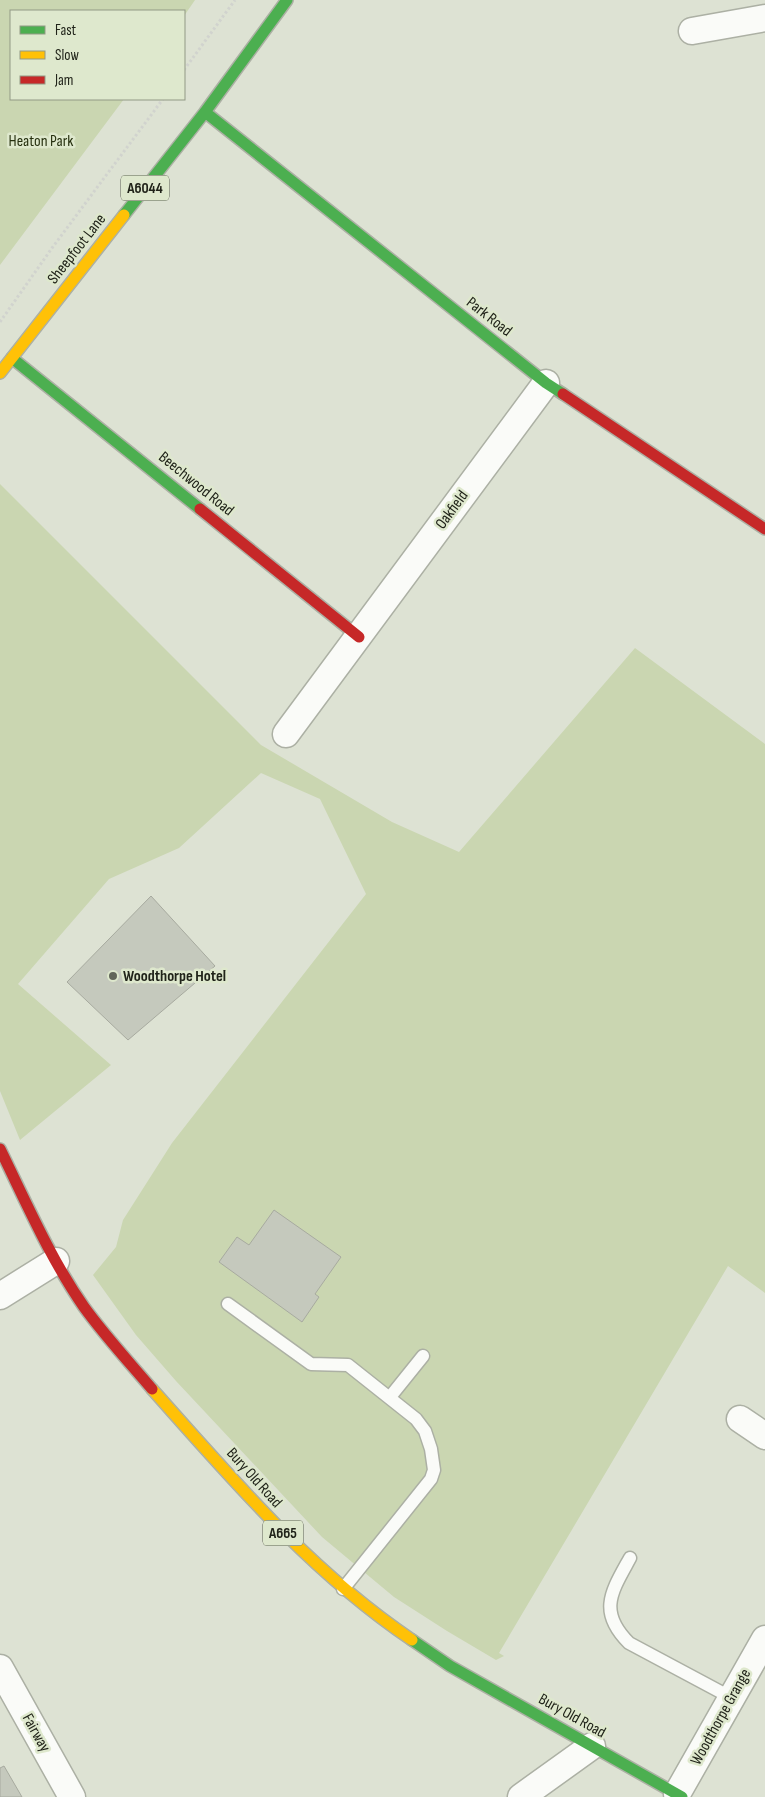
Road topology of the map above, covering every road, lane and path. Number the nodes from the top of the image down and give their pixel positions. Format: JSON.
{"nodes":[{"id":1,"x":235,"y":0,"type":"edge"},
{"id":2,"x":287,"y":0,"type":"edge"},
{"id":3,"x":765,"y":18,"type":"edge"},
{"id":4,"x":692,"y":31,"type":"dead end"},
{"id":5,"x":185,"y":69,"type":"edge"},
{"id":6,"x":162,"y":100,"type":"edge"},
{"id":7,"x":205,"y":112,"type":"junction"},
{"id":8,"x":0,"y":322,"type":"edge"},
{"id":9,"x":12,"y":358,"type":"junction"},
{"id":10,"x":0,"y":372,"type":"edge"},
{"id":11,"x":546,"y":383,"type":"junction"},
{"id":12,"x":765,"y":529,"type":"edge"},
{"id":13,"x":359,"y":637,"type":"junction"},
{"id":14,"x":286,"y":734,"type":"dead end"},
{"id":15,"x":0,"y":1150,"type":"edge"},
{"id":16,"x":56,"y":1261,"type":"junction"},
{"id":17,"x":0,"y":1296,"type":"edge"},
{"id":18,"x":228,"y":1304,"type":"dead end"},
{"id":19,"x":423,"y":1356,"type":"dead end"},
{"id":20,"x":390,"y":1397,"type":"junction"},
{"id":21,"x":740,"y":1419,"type":"dead end"},
{"id":22,"x":765,"y":1436,"type":"edge"},
{"id":23,"x":630,"y":1558,"type":"dead end"},
{"id":24,"x":343,"y":1589,"type":"junction"},
{"id":25,"x":765,"y":1639,"type":"edge"},
{"id":26,"x":0,"y":1668,"type":"edge"},
{"id":27,"x":732,"y":1698,"type":"junction"},
{"id":28,"x":592,"y":1746,"type":"junction"},
{"id":29,"x":679,"y":1796,"type":"edge"},
{"id":30,"x":72,"y":1797,"type":"edge"},
{"id":31,"x":521,"y":1797,"type":"edge"}],
"edges":[{"from":1,"to":5,"type":"path"},
{"from":2,"to":7,"type":"main road","name":"Sheepfoot Lane","number":"A6044"},
{"from":3,"to":4,"type":"street"},
{"from":6,"to":8,"type":"path"},
{"from":7,"to":9,"type":"main road","name":"Sheepfoot Lane","number":"A6044"},
{"from":7,"to":11,"type":"main road","name":"Park Road"},
{"from":9,"to":10,"type":"main road","name":"Sheepfoot Lane","number":"A6044"},
{"from":9,"to":13,"type":"main road","name":"Beechwood Road"},
{"from":11,"to":12,"type":"main road","name":"Park Road"},
{"from":11,"to":13,"type":"street","name":"Oakfield"},
{"from":13,"to":14,"type":"street","name":"Oakfield"},
{"from":15,"to":16,"type":"main road","name":"Bury Old Road","number":"A665"},
{"from":16,"to":17,"type":"street"},
{"from":16,"to":24,"type":"main road","name":"Bury Old Road","number":"A665"},
{"from":18,"to":20,"type":"lane"},
{"from":19,"to":20,"type":"lane"},
{"from":20,"to":24,"type":"lane"},
{"from":21,"to":22,"type":"street"},
{"from":23,"to":27,"type":"lane"},
{"from":24,"to":28,"type":"main road","name":"Bury Old Road","number":"A665"},
{"from":25,"to":27,"type":"street","name":"Woodthorpe Grange"},
{"from":26,"to":30,"type":"street","name":"Fairway"},
{"from":27,"to":29,"type":"street","name":"Woodthorpe Grange"},
{"from":28,"to":29,"type":"main road","name":"Bury Old Road","number":"A665"},
{"from":28,"to":31,"type":"street"}]}
